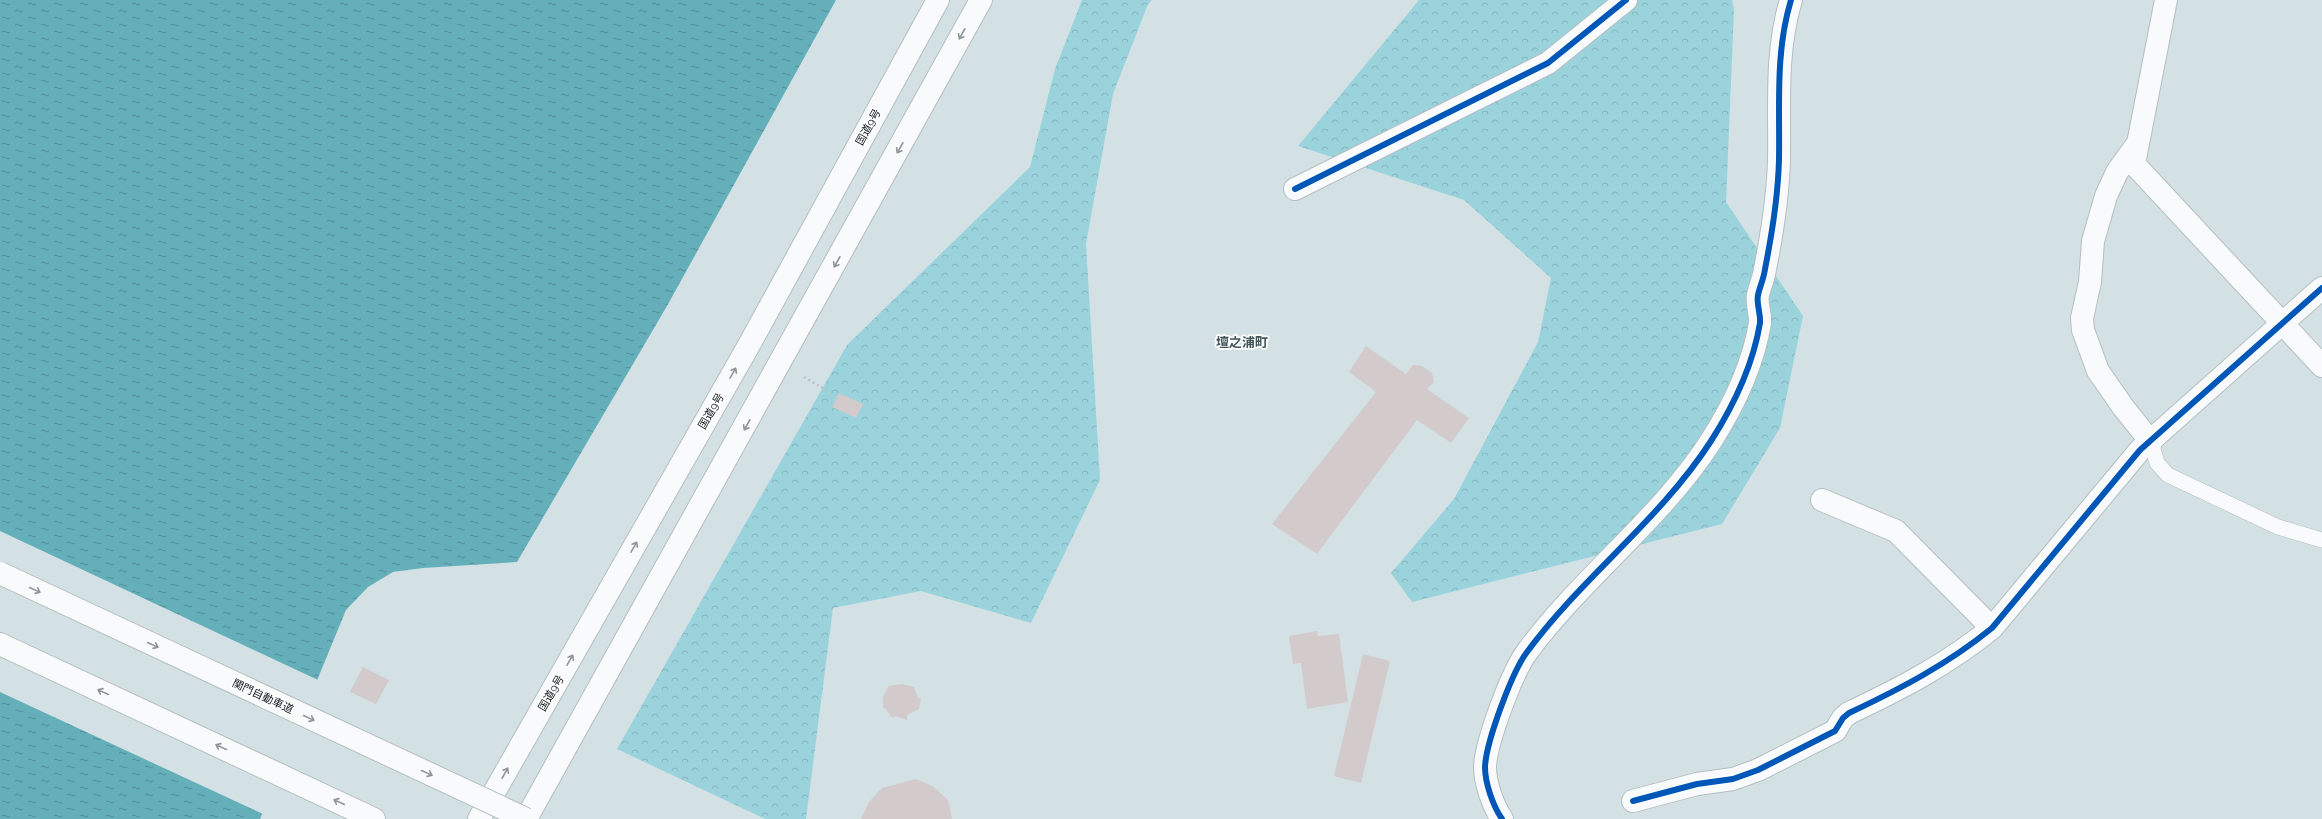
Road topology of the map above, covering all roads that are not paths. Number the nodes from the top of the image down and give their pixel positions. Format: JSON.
{"nodes":[{"id":1,"x":938,"y":0,"type":"edge"},
{"id":2,"x":981,"y":0,"type":"edge"},
{"id":3,"x":1626,"y":0,"type":"edge"},
{"id":4,"x":1791,"y":0,"type":"edge"},
{"id":5,"x":2166,"y":0,"type":"edge"},
{"id":6,"x":2139,"y":142,"type":"junction"},
{"id":7,"x":1295,"y":189,"type":"dead end"},
{"id":8,"x":2322,"y":288,"type":"edge"},
{"id":9,"x":2284,"y":324,"type":"junction"},
{"id":10,"x":2322,"y":366,"type":"edge"},
{"id":11,"x":2151,"y":442,"type":"junction"},
{"id":12,"x":1822,"y":500,"type":"dead end"},
{"id":13,"x":2322,"y":540,"type":"edge"},
{"id":14,"x":0,"y":573,"type":"edge"},
{"id":15,"x":1992,"y":628,"type":"junction"},
{"id":16,"x":0,"y":644,"type":"edge"},
{"id":17,"x":1633,"y":801,"type":"dead end"},
{"id":18,"x":374,"y":819,"type":"edge"},
{"id":19,"x":479,"y":819,"type":"edge"},
{"id":20,"x":526,"y":819,"type":"edge"},
{"id":21,"x":1502,"y":819,"type":"edge"}],
"edges":[{"from":19,"to":1,"type":"main road","name":"国道9号","one_way":true},
{"from":2,"to":20,"type":"main road","one_way":true},
{"from":3,"to":7,"type":"main road"},
{"from":4,"to":21,"type":"main road"},
{"from":5,"to":6,"type":"main road"},
{"from":6,"to":9,"type":"main road"},
{"from":6,"to":11,"type":"main road"},
{"from":8,"to":9,"type":"main road"},
{"from":9,"to":10,"type":"main road"},
{"from":9,"to":11,"type":"main road"},
{"from":11,"to":13,"type":"lane"},
{"from":11,"to":15,"type":"main road"},
{"from":12,"to":15,"type":"main road"},
{"from":14,"to":20,"type":"main road","name":"関門自動車道","one_way":true,"bridge":true},
{"from":15,"to":17,"type":"main road"},
{"from":18,"to":16,"type":"main road","one_way":true}]}
